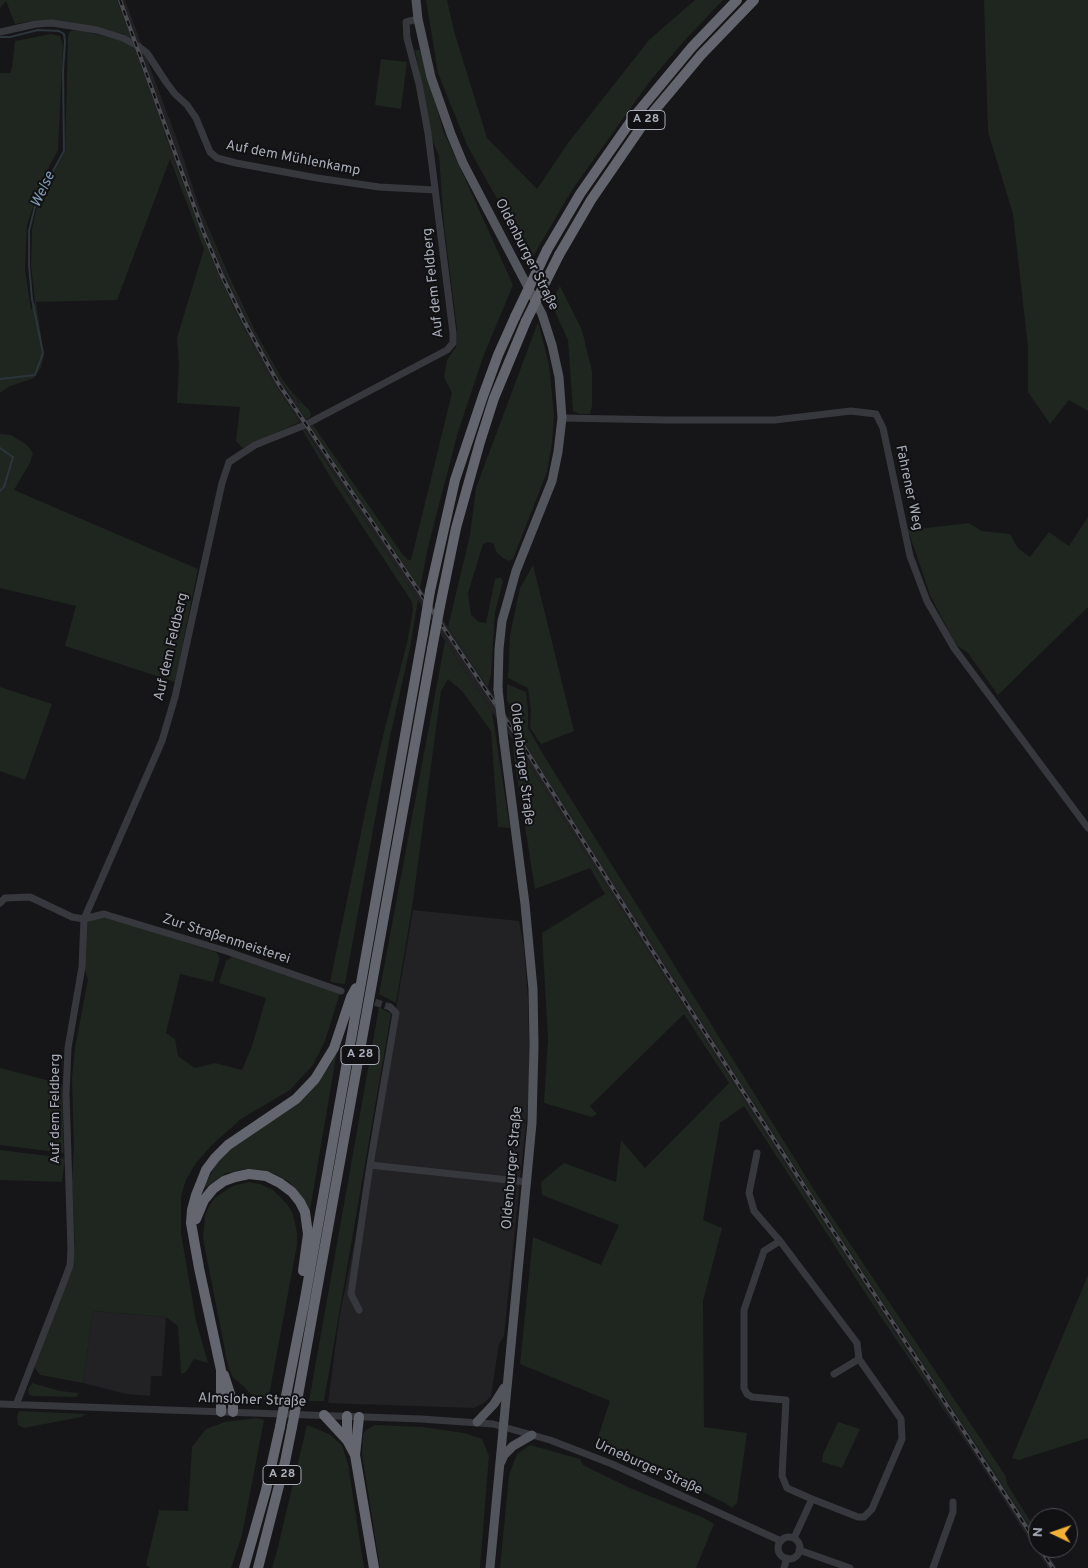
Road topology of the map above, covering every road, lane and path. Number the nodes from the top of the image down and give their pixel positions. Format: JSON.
{"nodes":[{"id":1,"x":416,"y":0,"type":"edge"},
{"id":2,"x":737,"y":0,"type":"edge"},
{"id":3,"x":754,"y":0,"type":"edge"},
{"id":4,"x":418,"y":19,"type":"junction"},
{"id":5,"x":2,"y":31,"type":"edge"},
{"id":6,"x":435,"y":190,"type":"junction"},
{"id":7,"x":562,"y":418,"type":"junction"},
{"id":8,"x":1088,"y":828,"type":"edge"},
{"id":9,"x":92,"y":900,"type":"junction"},
{"id":10,"x":0,"y":903,"type":"edge"},
{"id":11,"x":104,"y":914,"type":"junction"},
{"id":12,"x":84,"y":919,"type":"junction"},
{"id":13,"x":361,"y":979,"type":"junction"},
{"id":14,"x":341,"y":991,"type":"dead end"},
{"id":15,"x":390,"y":1007,"type":"dead end"},
{"id":16,"x":757,"y":1153,"type":"dead end"},
{"id":17,"x":370,"y":1165,"type":"junction"},
{"id":18,"x":527,"y":1182,"type":"junction"},
{"id":19,"x":193,"y":1240,"type":"junction"},
{"id":20,"x":780,"y":1241,"type":"junction"},
{"id":21,"x":304,"y":1304,"type":"junction"},
{"id":22,"x":359,"y":1310,"type":"dead end"},
{"id":23,"x":859,"y":1359,"type":"junction"},
{"id":24,"x":221,"y":1370,"type":"junction"},
{"id":25,"x":834,"y":1374,"type":"dead end"},
{"id":26,"x":507,"y":1381,"type":"junction"},
{"id":27,"x":0,"y":1404,"type":"edge"},
{"id":28,"x":16,"y":1405,"type":"junction"},
{"id":29,"x":221,"y":1412,"type":"junction"},
{"id":30,"x":232,"y":1412,"type":"junction"},
{"id":31,"x":324,"y":1415,"type":"junction"},
{"id":32,"x":347,"y":1416,"type":"junction"},
{"id":33,"x":359,"y":1417,"type":"junction"},
{"id":34,"x":477,"y":1422,"type":"junction"},
{"id":35,"x":502,"y":1426,"type":"junction"},
{"id":36,"x":532,"y":1435,"type":"junction"},
{"id":37,"x":347,"y":1440,"type":"junction"},
{"id":38,"x":356,"y":1455,"type":"junction"},
{"id":39,"x":498,"y":1469,"type":"junction"},
{"id":40,"x":812,"y":1499,"type":"junction"},
{"id":41,"x":953,"y":1502,"type":"dead end"},
{"id":42,"x":270,"y":1523,"type":"junction"},
{"id":43,"x":794,"y":1538,"type":"junction"},
{"id":44,"x":781,"y":1541,"type":"junction"},
{"id":45,"x":799,"y":1550,"type":"junction"},
{"id":46,"x":787,"y":1558,"type":"junction"},
{"id":47,"x":244,"y":1568,"type":"edge"},
{"id":48,"x":258,"y":1568,"type":"edge"},
{"id":49,"x":264,"y":1568,"type":"edge"},
{"id":50,"x":374,"y":1568,"type":"edge"},
{"id":51,"x":490,"y":1568,"type":"edge"},
{"id":52,"x":784,"y":1568,"type":"edge"},
{"id":53,"x":850,"y":1568,"type":"edge"},
{"id":54,"x":933,"y":1568,"type":"edge"}],
"edges":[{"from":1,"to":4,"type":"main road","name":"Oldenburger Straße"},
{"from":2,"to":13,"type":"highway","number":"A 28","bridge":true},
{"from":3,"to":42,"type":"highway","number":"A 28","bridge":true},
{"from":4,"to":6,"type":"street","name":"Auf dem Feldberg"},
{"from":4,"to":7,"type":"main road","name":"Oldenburger Straße"},
{"from":5,"to":6,"type":"street","name":"Auf dem Mühlenkamp"},
{"from":6,"to":9,"type":"street","name":"Auf dem Feldberg"},
{"from":7,"to":8,"type":"street","name":"Fahrener Weg"},
{"from":7,"to":18,"type":"main road","name":"Oldenburger Straße","bridge":true},
{"from":9,"to":11,"type":"street"},
{"from":9,"to":12,"type":"street","name":"Auf dem Feldberg"},
{"from":10,"to":12,"type":"street"},
{"from":11,"to":12,"type":"street"},
{"from":11,"to":14,"type":"street","name":"Zur Straßenmeisterei"},
{"from":12,"to":28,"type":"street","name":"Auf dem Feldberg"},
{"from":13,"to":19,"type":"highway"},
{"from":13,"to":21,"type":"highway","number":"A 28"},
{"from":15,"to":17,"type":"street"},
{"from":16,"to":20,"type":"street"},
{"from":17,"to":18,"type":"street"},
{"from":17,"to":22,"type":"street"},
{"from":18,"to":26,"type":"main road","name":"Oldenburger Straße"},
{"from":19,"to":21,"type":"highway"},
{"from":19,"to":24,"type":"highway"},
{"from":20,"to":23,"type":"street"},
{"from":20,"to":40,"type":"street"},
{"from":21,"to":47,"type":"highway","number":"A 28","bridge":true},
{"from":23,"to":25,"type":"street"},
{"from":23,"to":40,"type":"street"},
{"from":24,"to":29,"type":"highway"},
{"from":24,"to":30,"type":"highway"},
{"from":26,"to":34,"type":"main road"},
{"from":26,"to":35,"type":"main road","name":"Oldenburger Straße"},
{"from":27,"to":28,"type":"street","name":"Almsloher Straße"},
{"from":28,"to":29,"type":"street","name":"Almsloher Straße"},
{"from":29,"to":30,"type":"street","name":"Almsloher Straße"},
{"from":30,"to":31,"type":"street","name":"Almsloher Straße"},
{"from":31,"to":32,"type":"street","name":"Almsloher Straße"},
{"from":31,"to":37,"type":"highway"},
{"from":32,"to":33,"type":"street","name":"Almsloher Straße"},
{"from":32,"to":37,"type":"highway"},
{"from":33,"to":34,"type":"street","name":"Almsloher Straße"},
{"from":33,"to":38,"type":"highway"},
{"from":34,"to":35,"type":"street","name":"Almsloher Straße"},
{"from":35,"to":36,"type":"street","name":"Urneburger Straße"},
{"from":35,"to":39,"type":"main road","name":"Oldenburger Straße"},
{"from":36,"to":39,"type":"main road"},
{"from":36,"to":44,"type":"street","name":"Urneburger Straße"},
{"from":37,"to":38,"type":"highway"},
{"from":38,"to":50,"type":"highway"},
{"from":39,"to":51,"type":"main road","name":"Oldenburger Straße"},
{"from":40,"to":43,"type":"street"},
{"from":41,"to":54,"type":"street"},
{"from":42,"to":48,"type":"highway","number":"A 28"},
{"from":42,"to":49,"type":"highway"},
{"from":43,"to":44,"type":"street"},
{"from":43,"to":45,"type":"street"},
{"from":44,"to":46,"type":"street"},
{"from":45,"to":46,"type":"street"},
{"from":45,"to":53,"type":"street"},
{"from":46,"to":52,"type":"street"}]}
